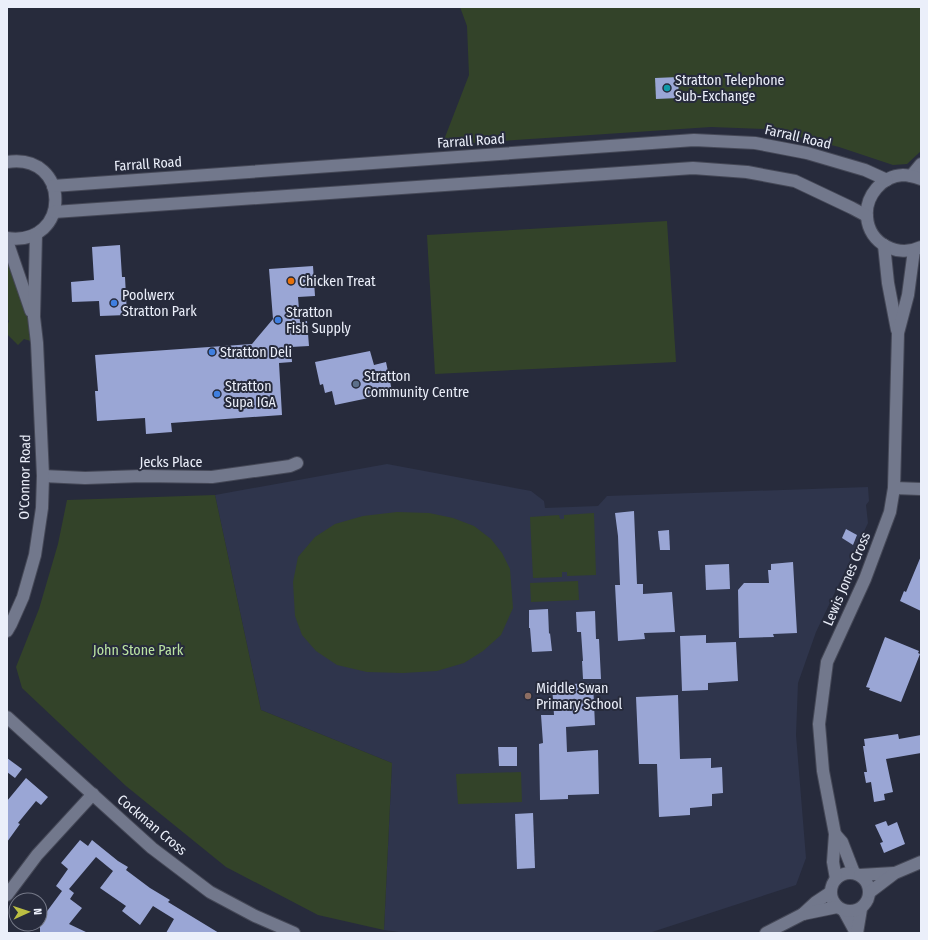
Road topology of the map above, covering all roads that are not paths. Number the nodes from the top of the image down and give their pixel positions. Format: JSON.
{"nodes":[{"id":1,"x":7,"y":162,"type":"edge"},
{"id":2,"x":921,"y":164,"type":"edge"},
{"id":3,"x":916,"y":177,"type":"edge"},
{"id":4,"x":887,"y":180,"type":"junction"},
{"id":5,"x":53,"y":186,"type":"junction"},
{"id":6,"x":54,"y":212,"type":"junction"},
{"id":7,"x":867,"y":216,"type":"junction"},
{"id":8,"x":36,"y":234,"type":"junction"},
{"id":9,"x":7,"y":238,"type":"edge"},
{"id":10,"x":7,"y":242,"type":"edge"},
{"id":11,"x":884,"y":245,"type":"junction"},
{"id":12,"x":918,"y":249,"type":"edge"},
{"id":13,"x":34,"y":317,"type":"junction"},
{"id":14,"x":898,"y":333,"type":"junction"},
{"id":15,"x":297,"y":463,"type":"dead end"},
{"id":16,"x":43,"y":476,"type":"junction"},
{"id":17,"x":894,"y":488,"type":"junction"},
{"id":18,"x":921,"y":489,"type":"edge"},
{"id":19,"x":7,"y":631,"type":"edge"},
{"id":20,"x":7,"y":717,"type":"edge"},
{"id":21,"x":93,"y":794,"type":"junction"},
{"id":22,"x":835,"y":834,"type":"junction"},
{"id":23,"x":921,"y":862,"type":"edge"},
{"id":24,"x":895,"y":873,"type":"junction"},
{"id":25,"x":857,"y":874,"type":"junction"},
{"id":26,"x":836,"y":879,"type":"junction"},
{"id":27,"x":830,"y":892,"type":"junction"},
{"id":28,"x":870,"y":892,"type":"junction"},
{"id":29,"x":7,"y":895,"type":"edge"},
{"id":30,"x":840,"y":909,"type":"junction"},
{"id":31,"x":861,"y":909,"type":"junction"},
{"id":32,"x":804,"y":914,"type":"junction"},
{"id":33,"x":294,"y":933,"type":"edge"},
{"id":34,"x":766,"y":933,"type":"edge"},
{"id":35,"x":856,"y":933,"type":"edge"}],
"edges":[{"from":1,"to":5,"type":"street"},
{"from":2,"to":3,"type":"street"},
{"from":3,"to":4,"type":"street"},
{"from":4,"to":5,"type":"street","name":"Farrall Road"},
{"from":4,"to":7,"type":"street"},
{"from":5,"to":6,"type":"street"},
{"from":6,"to":7,"type":"street"},
{"from":6,"to":8,"type":"street"},
{"from":7,"to":11,"type":"street"},
{"from":8,"to":9,"type":"street"},
{"from":8,"to":13,"type":"street","name":"O'Connor Road"},
{"from":10,"to":13,"type":"street","name":"O'Connor Road"},
{"from":11,"to":12,"type":"street"},
{"from":11,"to":14,"type":"street","name":"Lewis Jones Cross"},
{"from":12,"to":14,"type":"street","name":"Lewis Jones Cross"},
{"from":13,"to":16,"type":"street","name":"O'Connor Road"},
{"from":14,"to":17,"type":"street","name":"Lewis Jones Cross"},
{"from":15,"to":16,"type":"street","name":"Jecks Place"},
{"from":16,"to":19,"type":"street","name":"O'Connor Road"},
{"from":17,"to":18,"type":"street"},
{"from":17,"to":22,"type":"street","name":"Lewis Jones Cross"},
{"from":20,"to":21,"type":"street","name":"Cockman Cross"},
{"from":21,"to":29,"type":"street"},
{"from":21,"to":33,"type":"street","name":"Cockman Cross"},
{"from":22,"to":25,"type":"street","name":"Lewis Jones Cross"},
{"from":22,"to":26,"type":"street","name":"Lewis Jones Cross"},
{"from":23,"to":24,"type":"street"},
{"from":24,"to":25,"type":"street"},
{"from":24,"to":28,"type":"street"},
{"from":25,"to":26,"type":"street"},
{"from":25,"to":28,"type":"street"},
{"from":26,"to":27,"type":"street"},
{"from":27,"to":30,"type":"street"},
{"from":27,"to":32,"type":"street"},
{"from":28,"to":31,"type":"street"},
{"from":30,"to":31,"type":"street"},
{"from":30,"to":32,"type":"street"},
{"from":30,"to":35,"type":"street"},
{"from":31,"to":35,"type":"street"},
{"from":32,"to":34,"type":"street"}]}
